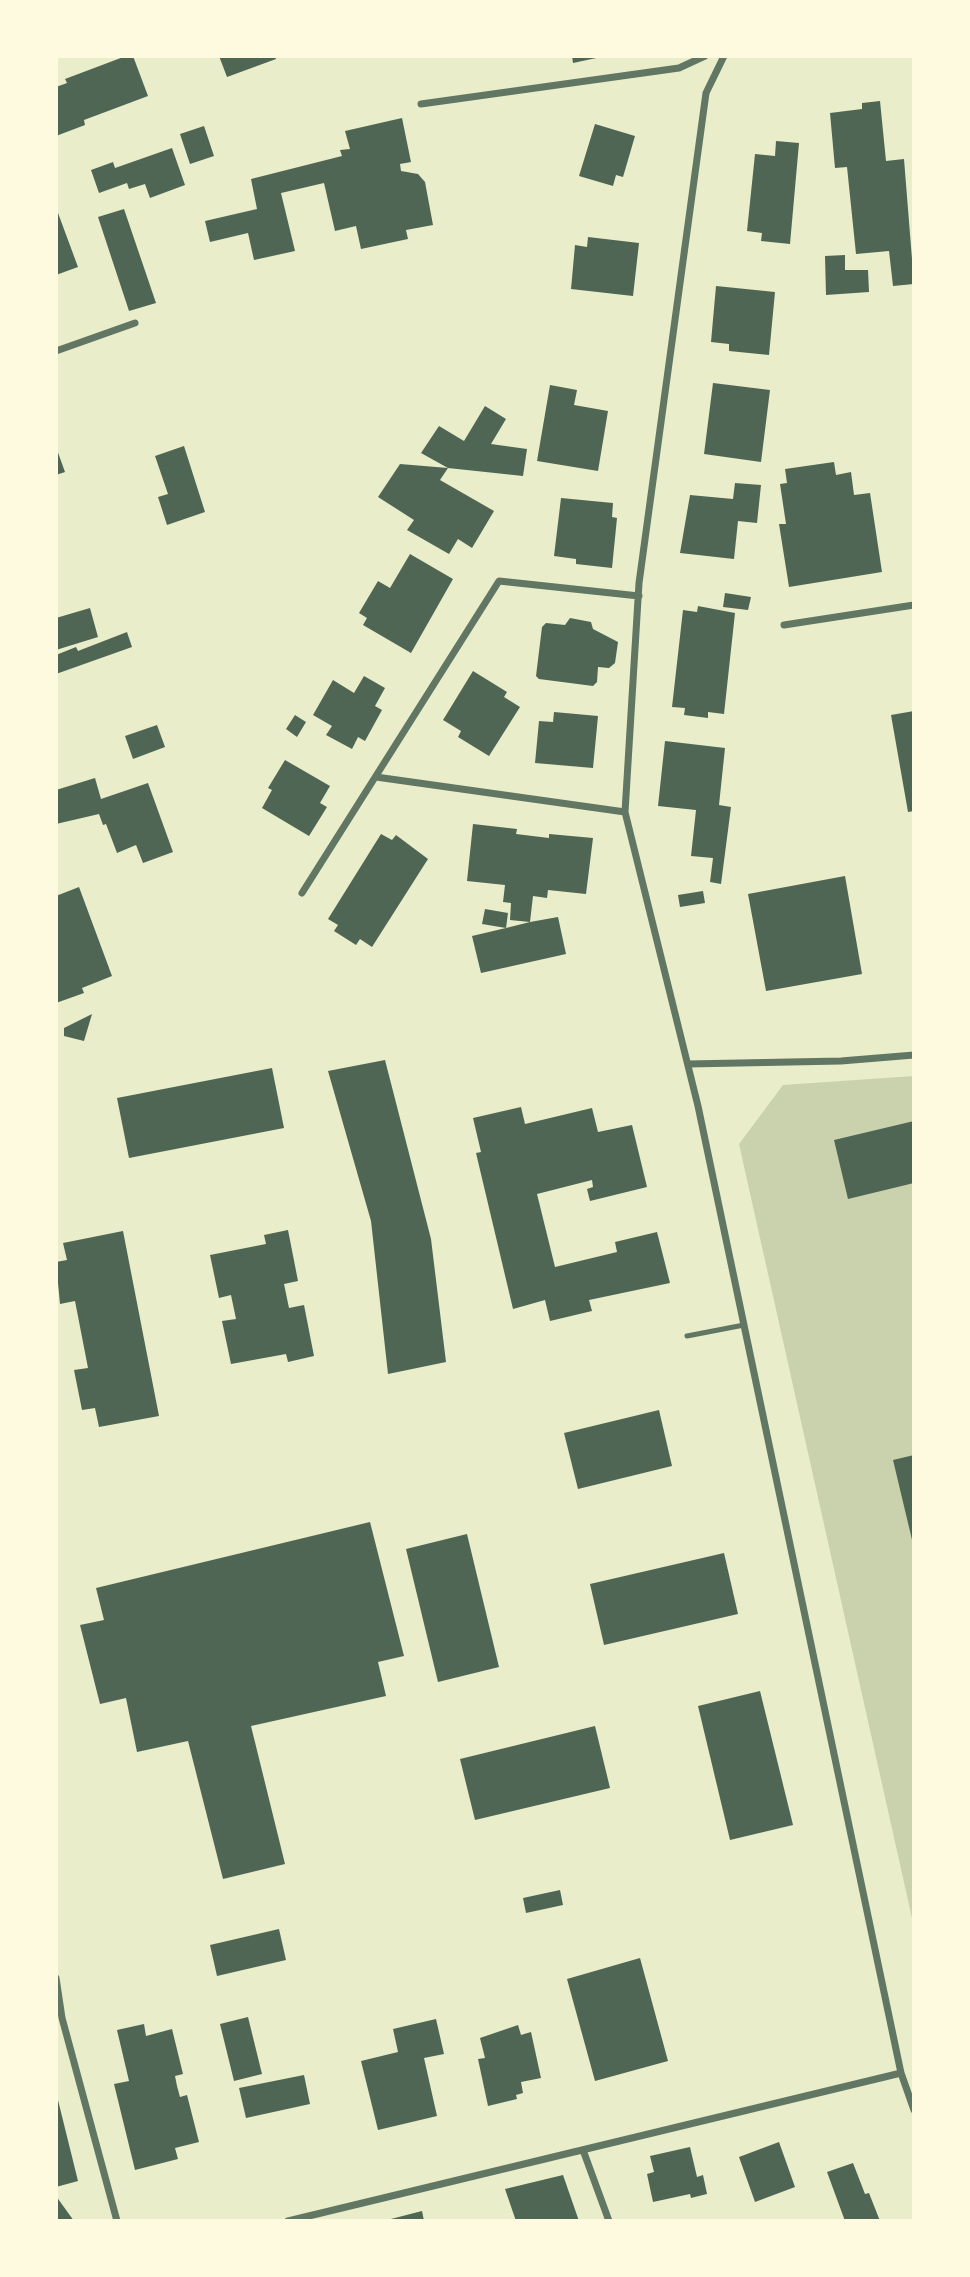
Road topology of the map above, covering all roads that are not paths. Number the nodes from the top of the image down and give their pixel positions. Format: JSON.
{"nodes":[{"id":1,"x":705,"y":56,"type":"edge"},
{"id":2,"x":724,"y":56,"type":"edge"},
{"id":3,"x":421,"y":104,"type":"dead end"},
{"id":4,"x":135,"y":323,"type":"dead end"},
{"id":5,"x":56,"y":351,"type":"edge"},
{"id":6,"x":639,"y":596,"type":"junction"},
{"id":7,"x":914,"y":605,"type":"edge"},
{"id":8,"x":784,"y":625,"type":"dead end"},
{"id":9,"x":376,"y":777,"type":"junction"},
{"id":10,"x":625,"y":812,"type":"junction"},
{"id":11,"x":302,"y":893,"type":"dead end"},
{"id":12,"x":914,"y":1055,"type":"edge"},
{"id":13,"x":688,"y":1064,"type":"junction"},
{"id":14,"x":744,"y":1325,"type":"junction"},
{"id":15,"x":687,"y":1336,"type":"dead end"},
{"id":16,"x":56,"y":1978,"type":"edge"},
{"id":17,"x":901,"y":2073,"type":"junction"},
{"id":18,"x":914,"y":2110,"type":"edge"},
{"id":19,"x":583,"y":2150,"type":"junction"},
{"id":20,"x":117,"y":2221,"type":"edge"},
{"id":21,"x":288,"y":2221,"type":"edge"},
{"id":22,"x":609,"y":2221,"type":"edge"}],
"edges":[{"from":1,"to":3,"type":"street"},
{"from":2,"to":6,"type":"street"},
{"from":4,"to":5,"type":"street"},
{"from":6,"to":9,"type":"street"},
{"from":6,"to":10,"type":"street"},
{"from":7,"to":8,"type":"street"},
{"from":9,"to":10,"type":"street"},
{"from":9,"to":11,"type":"street"},
{"from":10,"to":13,"type":"street"},
{"from":12,"to":13,"type":"street"},
{"from":13,"to":14,"type":"street"},
{"from":14,"to":15,"type":"lane"},
{"from":14,"to":17,"type":"street"},
{"from":16,"to":20,"type":"street"},
{"from":17,"to":18,"type":"street"},
{"from":17,"to":19,"type":"street"},
{"from":19,"to":21,"type":"street"},
{"from":19,"to":22,"type":"street"}]}
